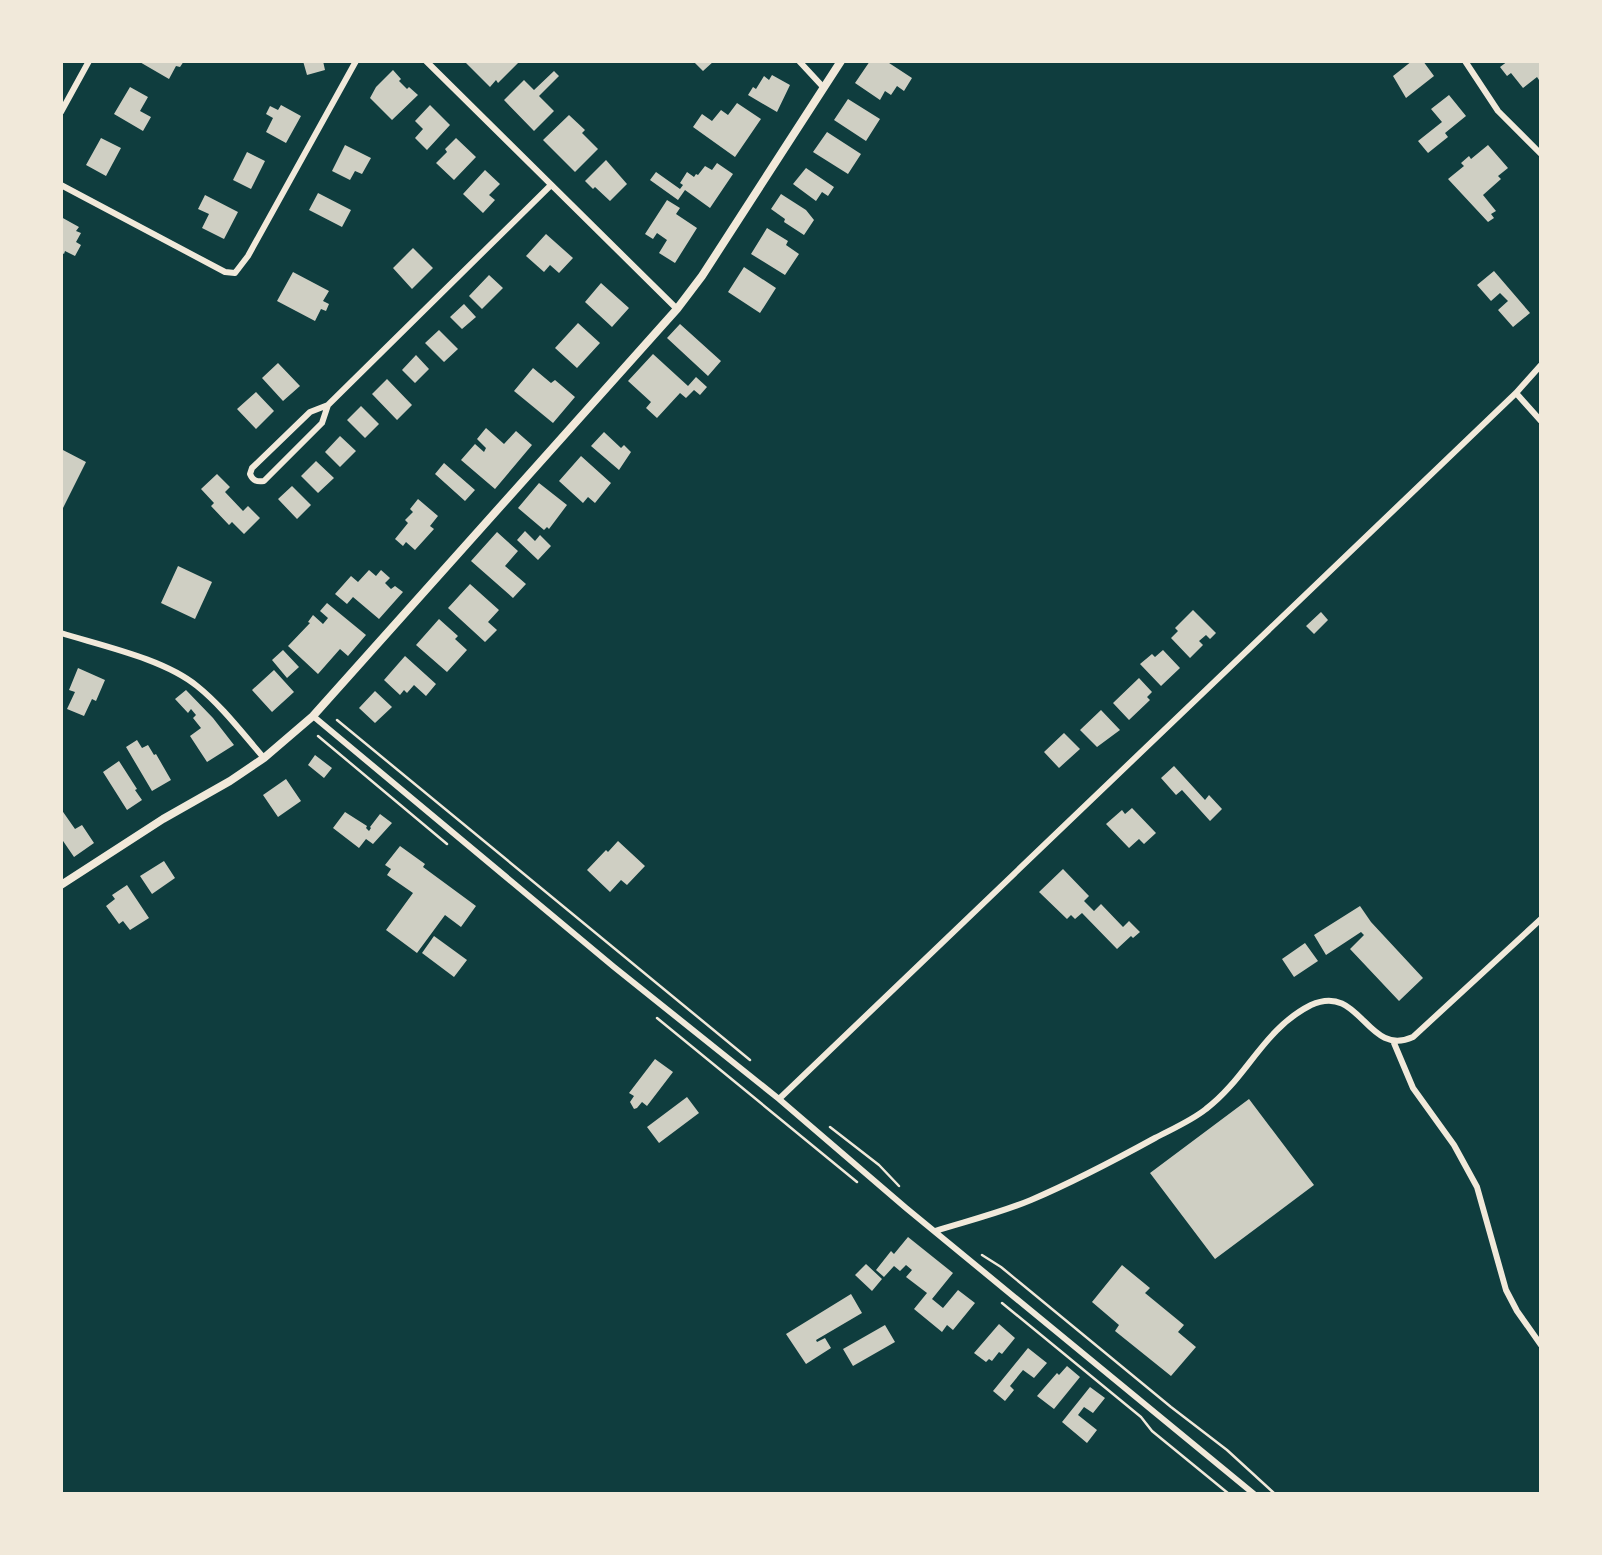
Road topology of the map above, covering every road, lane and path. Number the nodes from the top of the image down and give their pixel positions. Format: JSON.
{"nodes":[{"id":1,"x":89,"y":61,"type":"edge"},
{"id":2,"x":356,"y":61,"type":"edge"},
{"id":3,"x":426,"y":61,"type":"edge"},
{"id":4,"x":799,"y":61,"type":"edge"},
{"id":5,"x":841,"y":61,"type":"edge"},
{"id":6,"x":1465,"y":61,"type":"edge"},
{"id":7,"x":824,"y":88,"type":"junction"},
{"id":8,"x":61,"y":112,"type":"edge"},
{"id":9,"x":1541,"y":154,"type":"edge"},
{"id":10,"x":61,"y":185,"type":"edge"},
{"id":11,"x":550,"y":186,"type":"junction"},
{"id":12,"x":677,"y":309,"type":"junction"},
{"id":13,"x":1541,"y":365,"type":"edge"},
{"id":14,"x":1516,"y":393,"type":"junction"},
{"id":15,"x":328,"y":405,"type":"junction"},
{"id":16,"x":1541,"y":421,"type":"edge"},
{"id":17,"x":61,"y":633,"type":"edge"},
{"id":18,"x":313,"y":716,"type":"junction"},
{"id":19,"x":264,"y":758,"type":"junction"},
{"id":20,"x":449,"y":845,"type":"dead end"},
{"id":21,"x":61,"y":885,"type":"edge"},
{"id":22,"x":1541,"y":919,"type":"edge"},
{"id":23,"x":653,"y":1014,"type":"dead end"},
{"id":24,"x":1394,"y":1043,"type":"junction"},
{"id":25,"x":779,"y":1098,"type":"junction"},
{"id":26,"x":859,"y":1184,"type":"dead end"},
{"id":27,"x":934,"y":1231,"type":"junction"},
{"id":28,"x":997,"y":1299,"type":"dead end"},
{"id":29,"x":1541,"y":1345,"type":"edge"},
{"id":30,"x":1229,"y":1494,"type":"edge"},
{"id":31,"x":1254,"y":1494,"type":"edge"}],
"edges":[{"from":1,"to":8,"type":"street"},
{"from":2,"to":10,"type":"street"},
{"from":3,"to":11,"type":"street"},
{"from":4,"to":7,"type":"street"},
{"from":5,"to":7,"type":"street"},
{"from":6,"to":9,"type":"street"},
{"from":7,"to":12,"type":"street"},
{"from":11,"to":12,"type":"street"},
{"from":11,"to":15,"type":"street"},
{"from":12,"to":18,"type":"street"},
{"from":13,"to":14,"type":"street"},
{"from":14,"to":16,"type":"street"},
{"from":14,"to":25,"type":"street"},
{"from":15,"to":15,"type":"street"},
{"from":17,"to":19,"type":"street"},
{"from":18,"to":19,"type":"street"},
{"from":18,"to":20,"type":"path"},
{"from":18,"to":25,"type":"street"},
{"from":19,"to":21,"type":"street"},
{"from":22,"to":24,"type":"street"},
{"from":23,"to":26,"type":"path"},
{"from":24,"to":27,"type":"street"},
{"from":24,"to":29,"type":"street"},
{"from":25,"to":27,"type":"street"},
{"from":27,"to":31,"type":"street"},
{"from":28,"to":30,"type":"path"}]}
